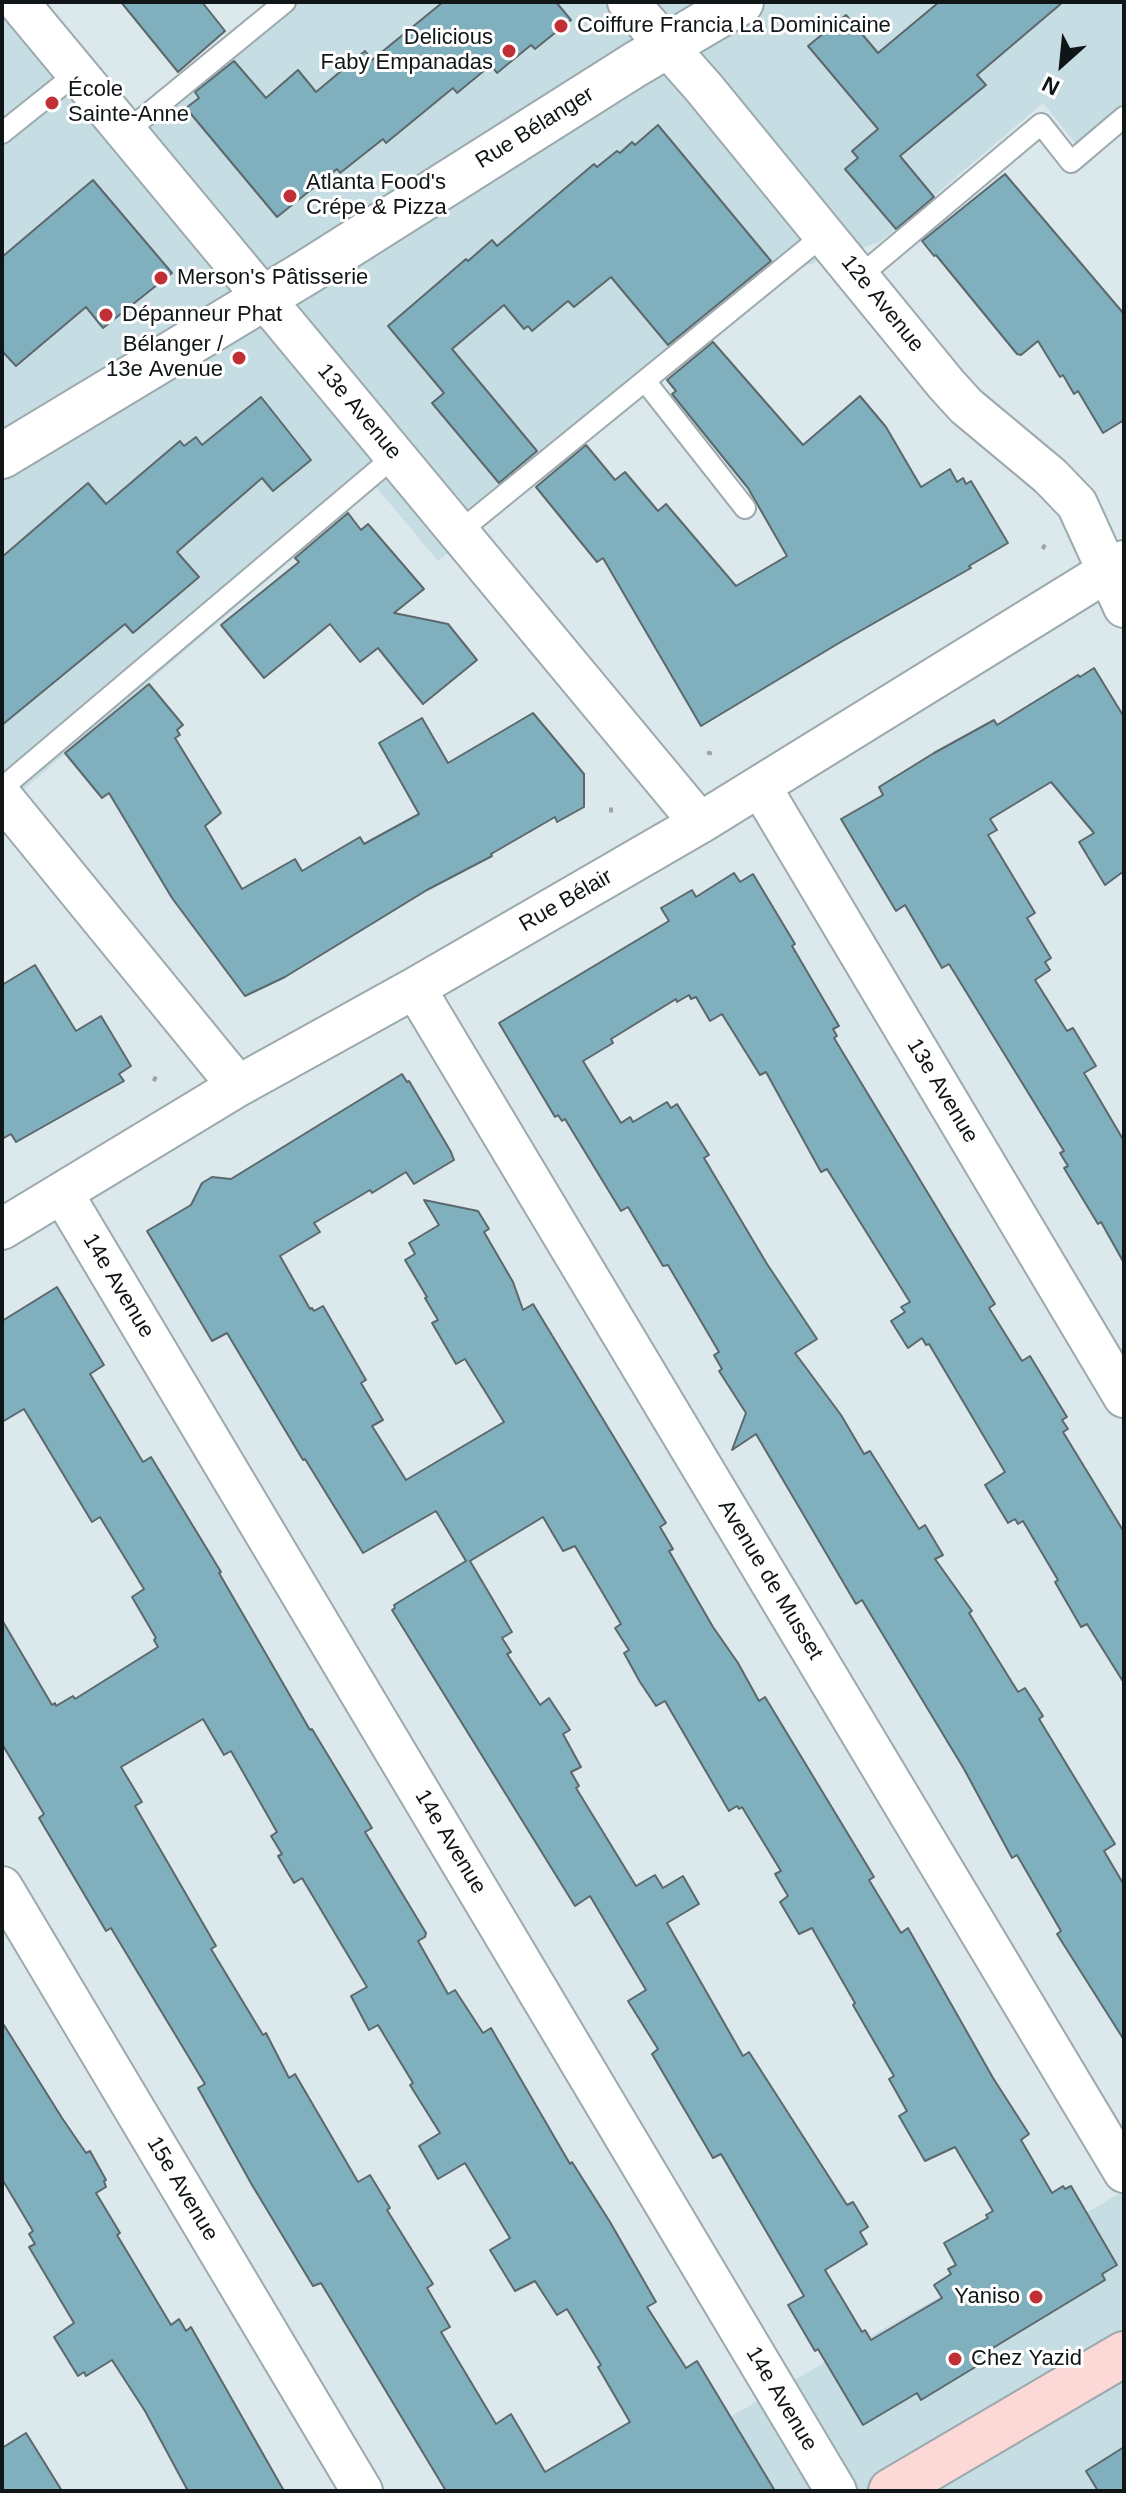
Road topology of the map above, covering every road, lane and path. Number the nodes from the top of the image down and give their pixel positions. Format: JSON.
{"nodes":[{"id":1,"x":18,"y":2,"type":"edge"},
{"id":2,"x":285,"y":2,"type":"edge"},
{"id":3,"x":628,"y":2,"type":"edge"},
{"id":4,"x":741,"y":2,"type":"edge"},
{"id":5,"x":667,"y":46,"type":"junction"},
{"id":6,"x":77,"y":73,"type":"junction"},
{"id":7,"x":1124,"y":117,"type":"edge"},
{"id":8,"x":126,"y":132,"type":"junction"},
{"id":9,"x":2,"y":133,"type":"edge"},
{"id":10,"x":825,"y":234,"type":"junction"},
{"id":11,"x":860,"y":276,"type":"junction"},
{"id":12,"x":264,"y":296,"type":"junction"},
{"id":13,"x":645,"y":381,"type":"junction"},
{"id":14,"x":396,"y":455,"type":"junction"},
{"id":15,"x":2,"y":456,"type":"edge"},
{"id":16,"x":745,"y":508,"type":"dead end"},
{"id":17,"x":459,"y":532,"type":"junction"},
{"id":18,"x":1115,"y":567,"type":"edge"},
{"id":19,"x":1124,"y":607,"type":"edge"},
{"id":20,"x":760,"y":786,"type":"junction"},
{"id":21,"x":2,"y":788,"type":"edge"},
{"id":22,"x":2,"y":797,"type":"edge"},
{"id":23,"x":700,"y":823,"type":"junction"},
{"id":24,"x":415,"y":988,"type":"junction"},
{"id":25,"x":238,"y":1086,"type":"junction"},
{"id":26,"x":63,"y":1194,"type":"junction"},
{"id":27,"x":2,"y":1229,"type":"edge"},
{"id":28,"x":1124,"y":1397,"type":"edge"},
{"id":29,"x":2,"y":1887,"type":"edge"},
{"id":30,"x":1124,"y":2172,"type":"edge"},
{"id":31,"x":1124,"y":2354,"type":"edge"},
{"id":32,"x":362,"y":2491,"type":"edge"},
{"id":33,"x":836,"y":2491,"type":"edge"},
{"id":34,"x":891,"y":2491,"type":"edge"}],
"edges":[{"from":1,"to":6,"type":"street","name":"13e Avenue"},
{"from":2,"to":8,"type":"lane"},
{"from":3,"to":5,"type":"street","name":"12e Avenue"},
{"from":4,"to":5,"type":"street","name":"Rue Bélanger"},
{"from":5,"to":10,"type":"street","name":"12e Avenue"},
{"from":5,"to":12,"type":"street","name":"Rue Bélanger"},
{"from":6,"to":8,"type":"street","name":"13e Avenue"},
{"from":6,"to":9,"type":"lane"},
{"from":7,"to":11,"type":"lane"},
{"from":8,"to":12,"type":"street","name":"13e Avenue"},
{"from":10,"to":11,"type":"street","name":"12e Avenue"},
{"from":10,"to":13,"type":"lane"},
{"from":11,"to":18,"type":"street","name":"12e Avenue"},
{"from":12,"to":14,"type":"street","name":"13e Avenue"},
{"from":12,"to":15,"type":"street","name":"Rue Bélanger"},
{"from":13,"to":16,"type":"lane"},
{"from":13,"to":17,"type":"lane"},
{"from":14,"to":17,"type":"street","name":"13e Avenue"},
{"from":14,"to":21,"type":"lane"},
{"from":17,"to":23,"type":"street","name":"13e Avenue"},
{"from":18,"to":19,"type":"street","name":"12e Avenue"},
{"from":18,"to":20,"type":"street","name":"Rue Bélair"},
{"from":20,"to":23,"type":"street","name":"Rue Bélair"},
{"from":20,"to":28,"type":"street","name":"13e Avenue"},
{"from":22,"to":25,"type":"street"},
{"from":23,"to":24,"type":"street","name":"Rue Bélair"},
{"from":24,"to":25,"type":"street","name":"Rue Bélair"},
{"from":24,"to":30,"type":"street","name":"Avenue de Musset"},
{"from":25,"to":26,"type":"street","name":"Rue Bélair"},
{"from":26,"to":27,"type":"street","name":"Rue Bélair"},
{"from":26,"to":33,"type":"street","name":"14e Avenue"},
{"from":29,"to":32,"type":"street","name":"15e Avenue"},
{"from":31,"to":34,"type":"main road"}]}
